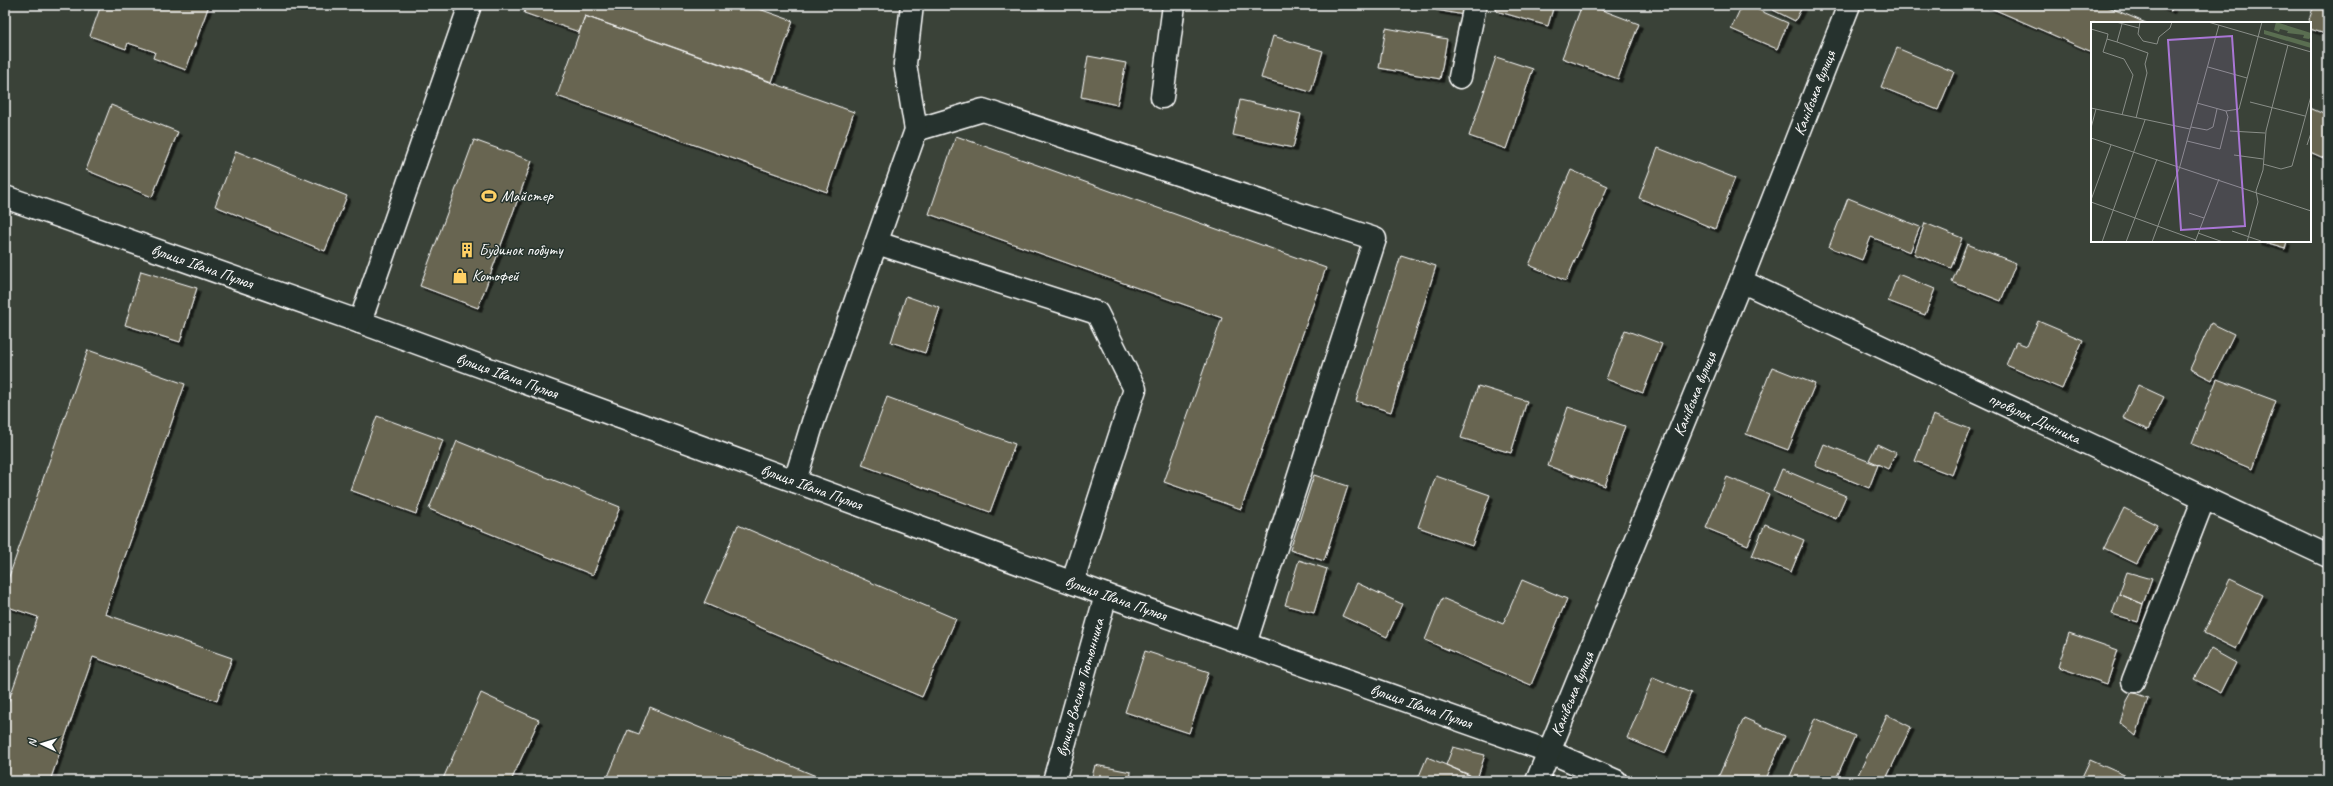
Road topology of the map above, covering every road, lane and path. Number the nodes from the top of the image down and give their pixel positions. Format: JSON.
{"nodes":[{"id":1,"x":470,"y":5,"type":"edge"},
{"id":2,"x":912,"y":5,"type":"edge"},
{"id":3,"x":1174,"y":5,"type":"edge"},
{"id":4,"x":1475,"y":5,"type":"edge"},
{"id":5,"x":1850,"y":5,"type":"edge"},
{"id":6,"x":1460,"y":77,"type":"dead end"},
{"id":7,"x":1162,"y":97,"type":"dead end"},
{"id":8,"x":916,"y":130,"type":"junction"},
{"id":9,"x":5,"y":197,"type":"edge"},
{"id":10,"x":877,"y":243,"type":"junction"},
{"id":11,"x":1741,"y":281,"type":"junction"},
{"id":12,"x":360,"y":322,"type":"junction"},
{"id":13,"x":795,"y":481,"type":"junction"},
{"id":14,"x":2204,"y":498,"type":"junction"},
{"id":15,"x":2328,"y":556,"type":"edge"},
{"id":16,"x":1074,"y":583,"type":"junction"},
{"id":17,"x":1106,"y":595,"type":"junction"},
{"id":18,"x":1245,"y":644,"type":"junction"},
{"id":19,"x":2134,"y":681,"type":"dead end"},
{"id":20,"x":1548,"y":750,"type":"junction"},
{"id":21,"x":1054,"y":781,"type":"edge"},
{"id":22,"x":1537,"y":781,"type":"edge"},
{"id":23,"x":1616,"y":781,"type":"edge"}],
"edges":[{"from":1,"to":12,"type":"street"},
{"from":2,"to":8,"type":"street"},
{"from":3,"to":7,"type":"street"},
{"from":4,"to":6,"type":"street"},
{"from":5,"to":11,"type":"street","name":"Канівська вулиця"},
{"from":8,"to":10,"type":"street"},
{"from":8,"to":18,"type":"street"},
{"from":9,"to":12,"type":"street","name":"вулиця Івана Пулюя"},
{"from":10,"to":13,"type":"street"},
{"from":10,"to":16,"type":"street"},
{"from":11,"to":14,"type":"street","name":"провулок Динника"},
{"from":11,"to":20,"type":"street","name":"Канівська вулиця"},
{"from":12,"to":13,"type":"street","name":"вулиця Івана Пулюя"},
{"from":13,"to":16,"type":"street","name":"вулиця Івана Пулюя"},
{"from":14,"to":15,"type":"street","name":"провулок Динника"},
{"from":14,"to":19,"type":"street"},
{"from":16,"to":17,"type":"street","name":"вулиця Івана Пулюя"},
{"from":17,"to":18,"type":"street","name":"вулиця Івана Пулюя"},
{"from":17,"to":21,"type":"street","name":"вулиця Василя Тютюнника"},
{"from":18,"to":20,"type":"street","name":"вулиця Івана Пулюя"},
{"from":20,"to":22,"type":"street","name":"Канівська вулиця"},
{"from":20,"to":23,"type":"street","name":"вулиця Івана Пулюя"}]}
